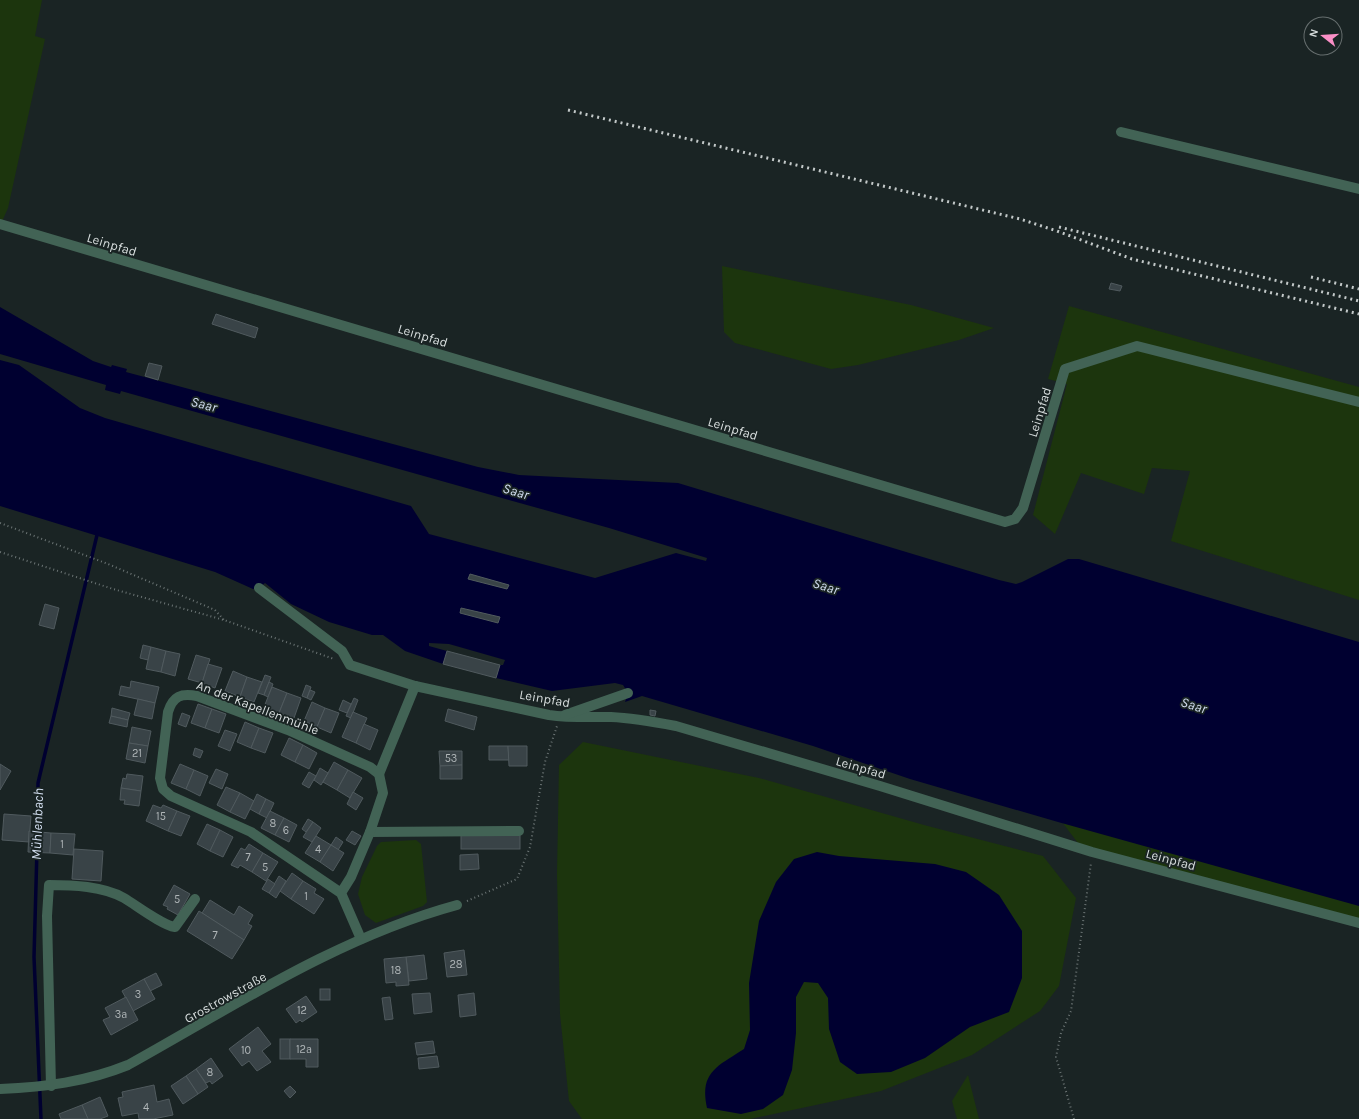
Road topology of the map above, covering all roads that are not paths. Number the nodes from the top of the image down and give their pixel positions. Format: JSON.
{"nodes":[{"id":1,"x":1121,"y":132,"type":"dead end"},
{"id":2,"x":1359,"y":189,"type":"edge"},
{"id":3,"x":0,"y":224,"type":"edge"},
{"id":4,"x":1359,"y":402,"type":"edge"},
{"id":5,"x":259,"y":588,"type":"dead end"},
{"id":6,"x":415,"y":686,"type":"junction"},
{"id":7,"x":628,"y":693,"type":"dead end"},
{"id":8,"x":560,"y":717,"type":"junction"},
{"id":9,"x":379,"y":774,"type":"junction"},
{"id":10,"x":519,"y":831,"type":"dead end"},
{"id":11,"x":370,"y":832,"type":"junction"},
{"id":12,"x":341,"y":893,"type":"junction"},
{"id":13,"x":195,"y":899,"type":"dead end"},
{"id":14,"x":457,"y":905,"type":"road end"},
{"id":15,"x":1359,"y":923,"type":"edge"},
{"id":16,"x":361,"y":940,"type":"junction"},
{"id":17,"x":51,"y":1086,"type":"junction"},
{"id":18,"x":0,"y":1089,"type":"edge"}],
"edges":[{"from":1,"to":2,"type":"street"},
{"from":3,"to":4,"type":"street","name":"Leinpfad"},
{"from":5,"to":6,"type":"street","name":"Leinpfad"},
{"from":6,"to":8,"type":"street","name":"Leinpfad"},
{"from":6,"to":9,"type":"street"},
{"from":7,"to":8,"type":"street"},
{"from":8,"to":15,"type":"street","name":"Leinpfad"},
{"from":9,"to":11,"type":"street"},
{"from":9,"to":12,"type":"street","name":"An der Kapellenmühle"},
{"from":10,"to":11,"type":"street"},
{"from":11,"to":12,"type":"street"},
{"from":12,"to":16,"type":"street"},
{"from":13,"to":17,"type":"street"},
{"from":14,"to":16,"type":"street","name":"Grostrowstraße"},
{"from":16,"to":17,"type":"street","name":"Grostrowstraße"},
{"from":17,"to":18,"type":"street","name":"Grostrowstraße"}]}
